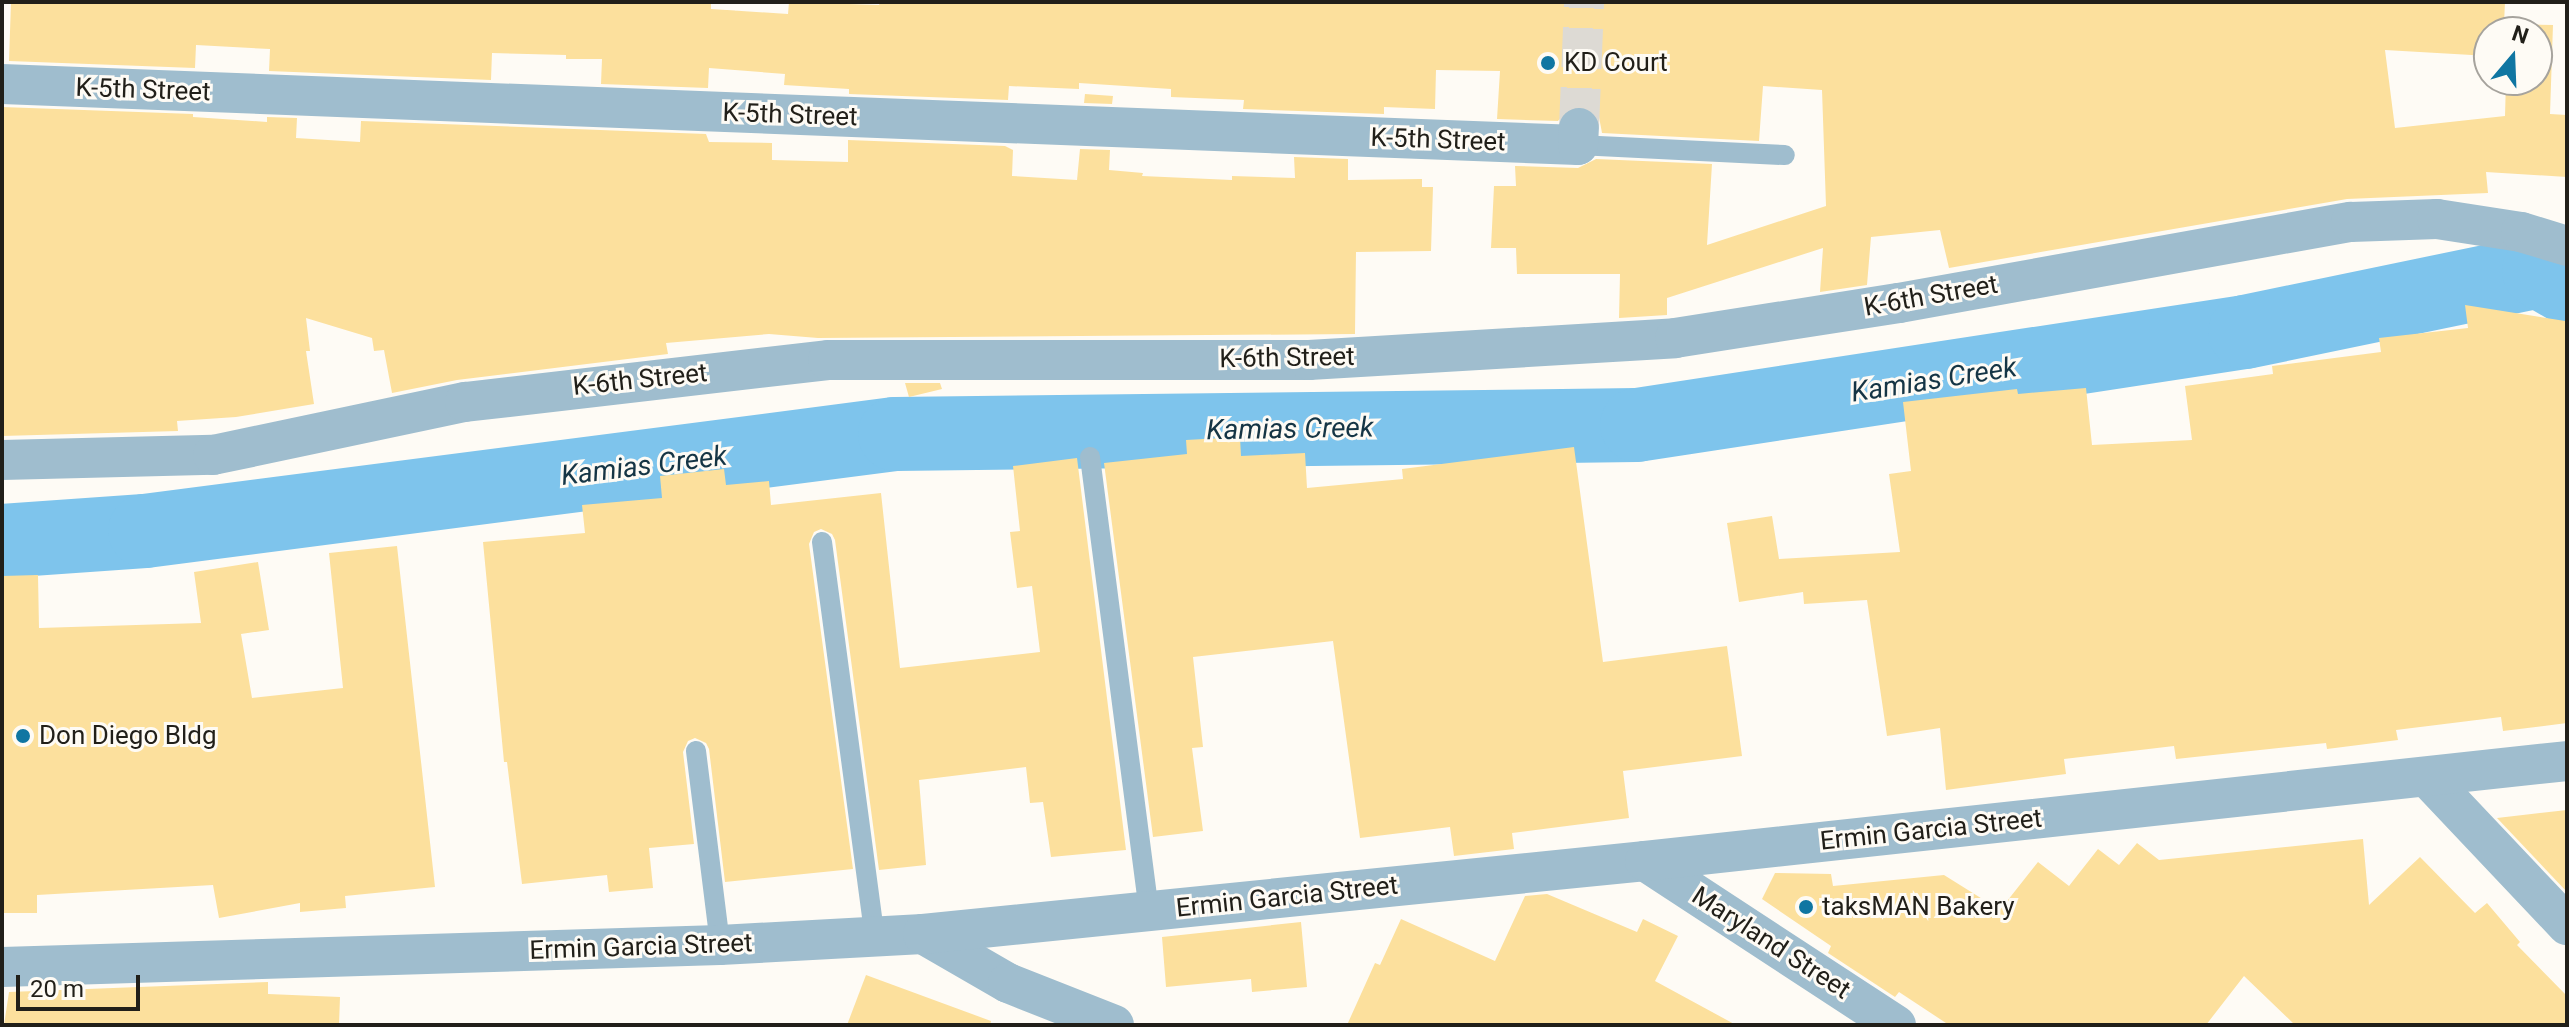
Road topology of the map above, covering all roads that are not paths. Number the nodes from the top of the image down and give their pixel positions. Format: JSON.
{"nodes":[{"id":1,"x":2,"y":84,"type":"edge"},
{"id":2,"x":1578,"y":137,"type":"joint"},
{"id":3,"x":1785,"y":155,"type":"dead end"},
{"id":4,"x":2567,"y":246,"type":"edge"},
{"id":5,"x":1090,"y":457,"type":"dead end"},
{"id":6,"x":2,"y":460,"type":"edge"},
{"id":7,"x":822,"y":542,"type":"dead end"},
{"id":8,"x":696,"y":751,"type":"dead end"},
{"id":9,"x":2567,"y":761,"type":"edge"},
{"id":10,"x":2427,"y":777,"type":"junction"},
{"id":11,"x":1645,"y":861,"type":"junction"},
{"id":12,"x":1149,"y":911,"type":"junction"},
{"id":13,"x":2567,"y":925,"type":"edge"},
{"id":14,"x":923,"y":934,"type":"junction"},
{"id":15,"x":875,"y":938,"type":"junction"},
{"id":16,"x":720,"y":945,"type":"junction"},
{"id":17,"x":2,"y":967,"type":"edge"},
{"id":18,"x":1114,"y":1025,"type":"edge"},
{"id":19,"x":1896,"y":1025,"type":"edge"}],
"edges":[{"from":1,"to":2,"type":"street","name":"K-5th Street"},
{"from":2,"to":3,"type":"lane"},
{"from":4,"to":6,"type":"street","name":"K-6th Street"},
{"from":5,"to":12,"type":"lane"},
{"from":7,"to":15,"type":"lane"},
{"from":8,"to":16,"type":"lane"},
{"from":9,"to":10,"type":"street","name":"Ermin Garcia Street"},
{"from":10,"to":11,"type":"street","name":"Ermin Garcia Street"},
{"from":10,"to":13,"type":"street"},
{"from":11,"to":12,"type":"street","name":"Ermin Garcia Street"},
{"from":11,"to":19,"type":"street","name":"Maryland Street"},
{"from":12,"to":14,"type":"street","name":"Ermin Garcia Street"},
{"from":14,"to":15,"type":"street","name":"Ermin Garcia Street"},
{"from":14,"to":18,"type":"street"},
{"from":15,"to":16,"type":"street","name":"Ermin Garcia Street"},
{"from":16,"to":17,"type":"street","name":"Ermin Garcia Street"}]}
